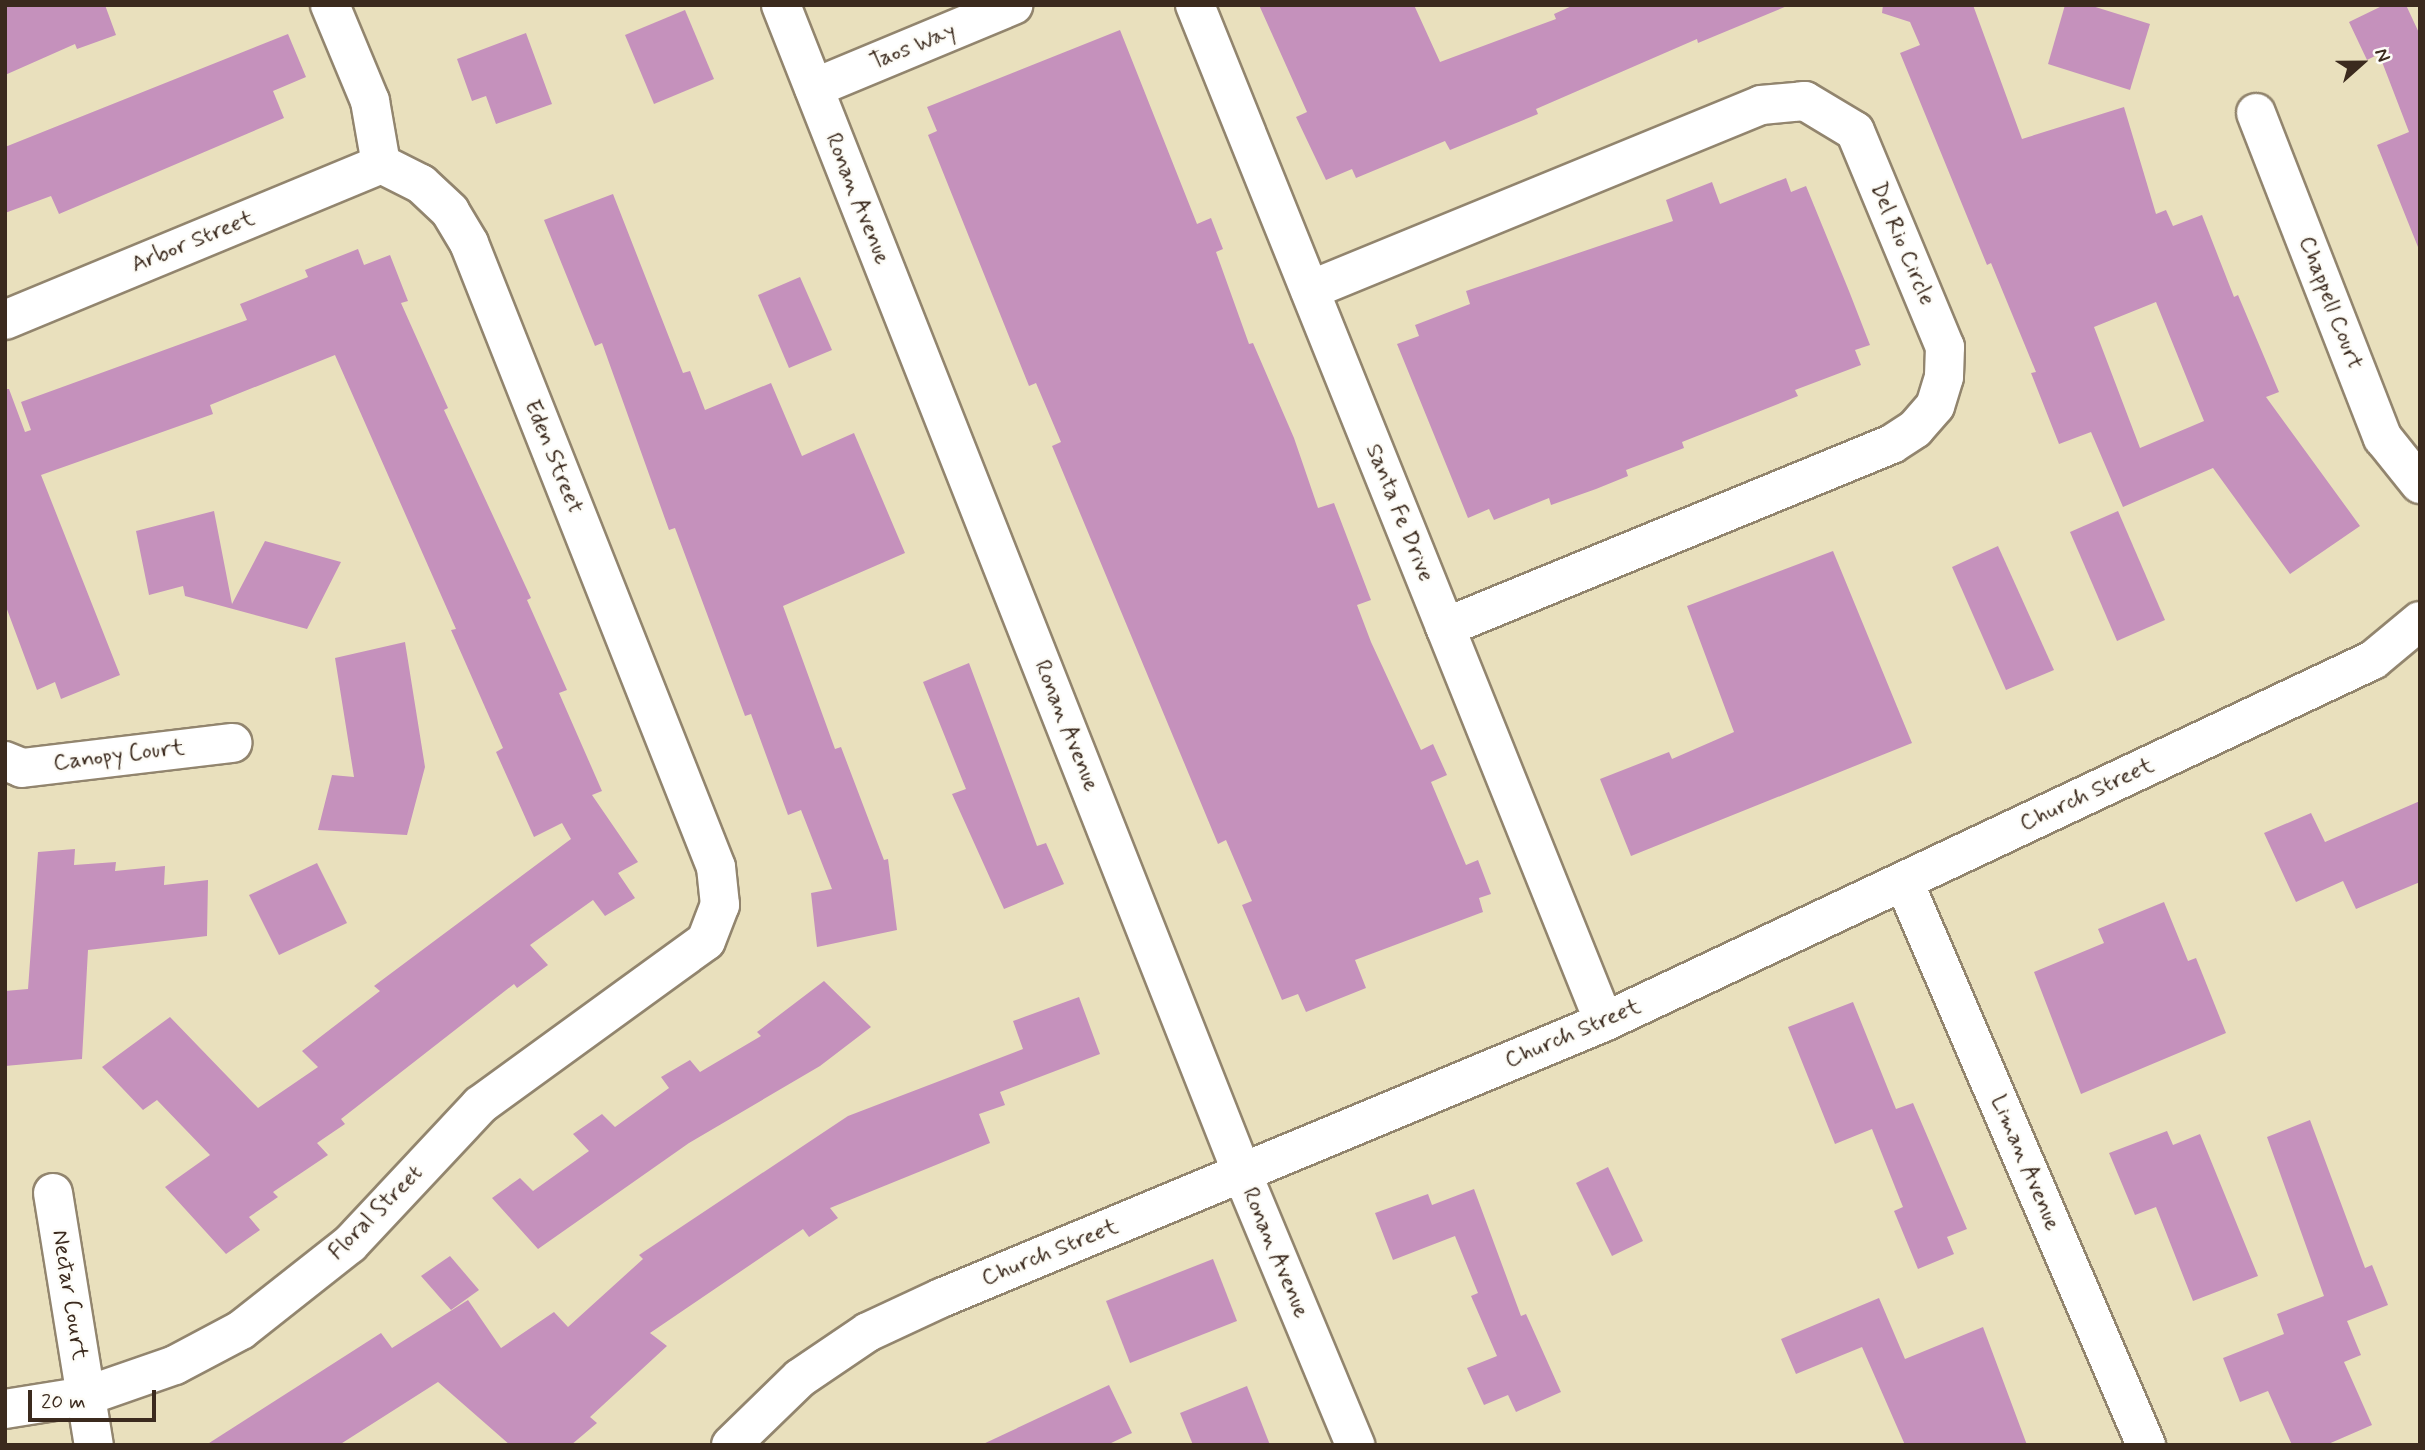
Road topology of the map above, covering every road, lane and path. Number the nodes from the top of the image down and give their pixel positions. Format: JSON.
{"nodes":[{"id":1,"x":330,"y":5,"type":"edge"},
{"id":2,"x":780,"y":5,"type":"edge"},
{"id":3,"x":1013,"y":5,"type":"edge"},
{"id":4,"x":1195,"y":5,"type":"edge"},
{"id":5,"x":814,"y":88,"type":"junction"},
{"id":6,"x":2256,"y":113,"type":"dead end"},
{"id":7,"x":381,"y":164,"type":"junction"},
{"id":8,"x":1310,"y":290,"type":"junction"},
{"id":9,"x":5,"y":320,"type":"edge"},
{"id":10,"x":2420,"y":484,"type":"edge"},
{"id":11,"x":2420,"y":621,"type":"edge"},
{"id":12,"x":1445,"y":627,"type":"junction"},
{"id":13,"x":233,"y":743,"type":"dead end"},
{"id":14,"x":5,"y":761,"type":"edge"},
{"id":15,"x":1904,"y":882,"type":"junction"},
{"id":16,"x":706,"y":942,"type":"joint"},
{"id":17,"x":1604,"y":1022,"type":"junction"},
{"id":18,"x":1242,"y":1173,"type":"junction"},
{"id":19,"x":53,"y":1193,"type":"dead end"},
{"id":20,"x":86,"y":1396,"type":"junction"},
{"id":21,"x":5,"y":1409,"type":"edge"},
{"id":22,"x":94,"y":1445,"type":"edge"},
{"id":23,"x":731,"y":1445,"type":"edge"},
{"id":24,"x":1355,"y":1445,"type":"edge"},
{"id":25,"x":2146,"y":1445,"type":"edge"}],
"edges":[{"from":1,"to":7,"type":"street"},
{"from":2,"to":5,"type":"street","name":"Ronan Avenue"},
{"from":3,"to":5,"type":"street","name":"Taos Way"},
{"from":4,"to":8,"type":"street","name":"Santa Fe Drive"},
{"from":5,"to":18,"type":"street","name":"Ronan Avenue"},
{"from":6,"to":10,"type":"street","name":"Chappell Court"},
{"from":7,"to":9,"type":"street","name":"Arbor Street"},
{"from":7,"to":16,"type":"street","name":"Eden Street"},
{"from":8,"to":12,"type":"street","name":"Santa Fe Drive"},
{"from":8,"to":12,"type":"street","name":"Del Rio Circle"},
{"from":11,"to":15,"type":"street","name":"Church Street"},
{"from":12,"to":17,"type":"street","name":"Santa Fe Drive"},
{"from":13,"to":14,"type":"street","name":"Canopy Court"},
{"from":15,"to":17,"type":"street","name":"Church Street"},
{"from":15,"to":25,"type":"street","name":"Liman Avenue"},
{"from":16,"to":20,"type":"street","name":"Floral Street"},
{"from":17,"to":18,"type":"street","name":"Church Street"},
{"from":18,"to":23,"type":"street","name":"Church Street"},
{"from":18,"to":24,"type":"street","name":"Ronan Avenue"},
{"from":19,"to":20,"type":"street","name":"Nectar Court"},
{"from":20,"to":21,"type":"street","name":"Floral Street"},
{"from":20,"to":22,"type":"street","name":"Nectar Court"}]}
